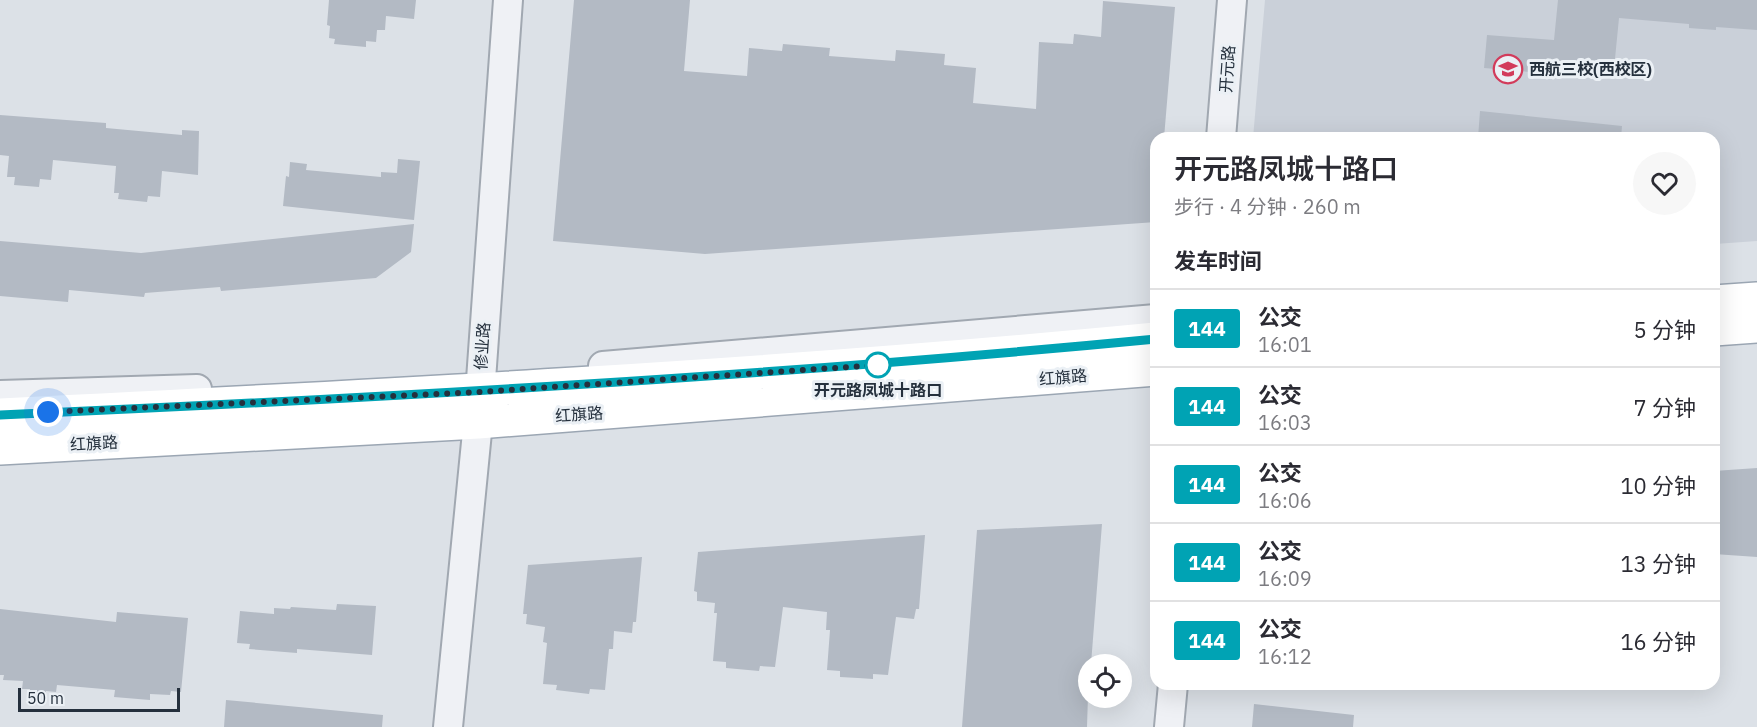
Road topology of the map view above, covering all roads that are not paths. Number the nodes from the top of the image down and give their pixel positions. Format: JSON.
{"nodes":[{"id":1,"x":508,"y":0,"type":"edge"},
{"id":2,"x":1232,"y":0,"type":"edge"},
{"id":3,"x":1221,"y":132,"type":"edge"},
{"id":4,"x":1757,"y":299,"type":"edge"},
{"id":5,"x":1720,"y":302,"type":"edge"},
{"id":6,"x":1150,"y":320,"type":"edge"},
{"id":7,"x":1757,"y":326,"type":"edge"},
{"id":8,"x":1720,"y":329,"type":"edge"},
{"id":9,"x":1150,"y":340,"type":"edge"},
{"id":10,"x":1150,"y":369,"type":"edge"},
{"id":11,"x":0,"y":395,"type":"edge"},
{"id":12,"x":478,"y":397,"type":"junction"},
{"id":13,"x":0,"y":415,"type":"edge"},
{"id":14,"x":0,"y":448,"type":"edge"},
{"id":15,"x":1172,"y":690,"type":"edge"},
{"id":16,"x":448,"y":727,"type":"edge"},
{"id":17,"x":1169,"y":727,"type":"edge"}],
"edges":[{"from":1,"to":12,"type":"street","name":"修业路"},
{"from":2,"to":3,"type":"street","name":"开元路"},
{"from":4,"to":5,"type":"main road"},
{"from":6,"to":12,"type":"street"},
{"from":7,"to":8,"type":"main road"},
{"from":9,"to":12,"type":"main road","name":"红旗路"},
{"from":10,"to":12,"type":"main road","name":"红旗路"},
{"from":11,"to":12,"type":"street"},
{"from":12,"to":13,"type":"main road","name":"红旗路"},
{"from":12,"to":14,"type":"main road","name":"红旗路"},
{"from":12,"to":16,"type":"street","name":"修业路"},
{"from":15,"to":17,"type":"street"}]}
